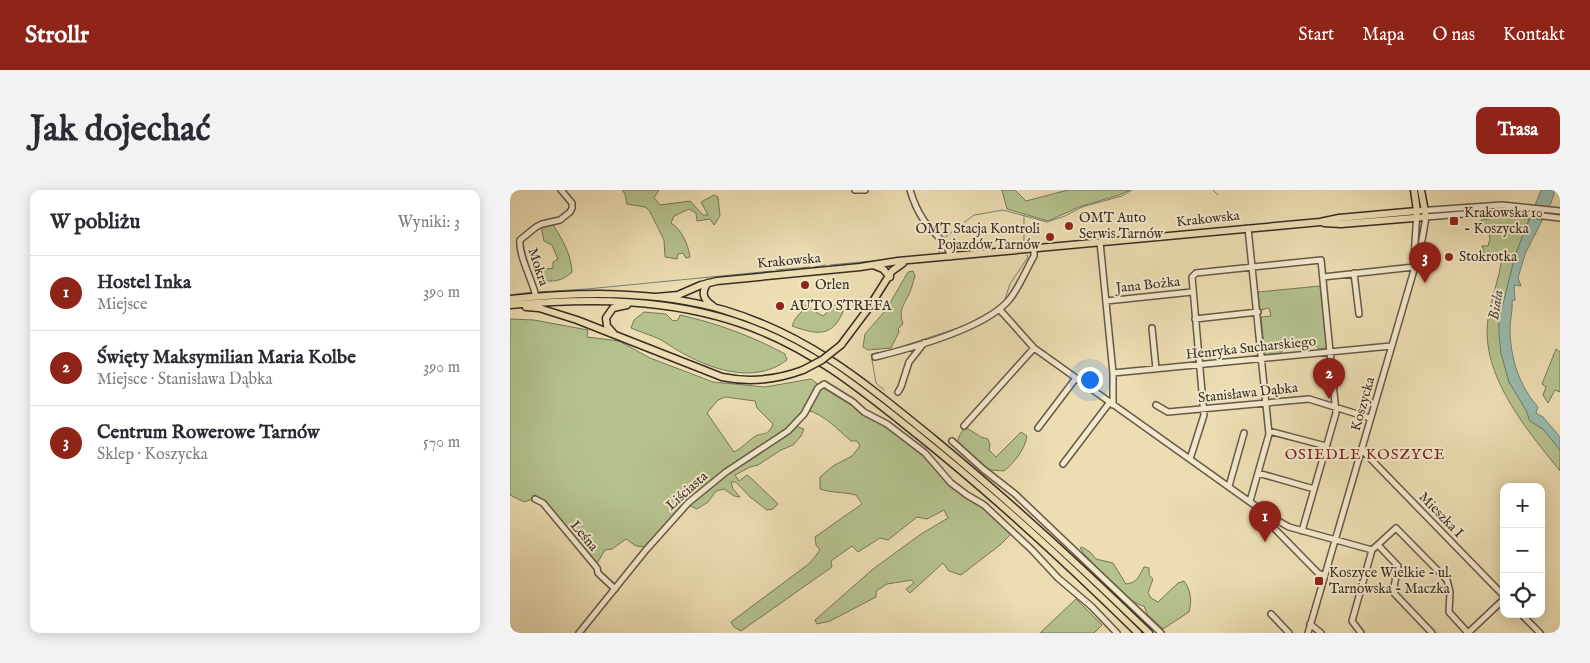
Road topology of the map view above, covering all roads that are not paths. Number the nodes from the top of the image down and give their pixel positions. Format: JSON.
{"nodes":[{"id":1,"x":561,"y":190,"type":"edge"},
{"id":2,"x":855,"y":190,"type":"edge"},
{"id":3,"x":865,"y":190,"type":"edge"},
{"id":4,"x":910,"y":190,"type":"edge"},
{"id":5,"x":1414,"y":190,"type":"edge"},
{"id":6,"x":1422,"y":190,"type":"edge"},
{"id":7,"x":1560,"y":211,"type":"edge"},
{"id":8,"x":1417,"y":214,"type":"junction"},
{"id":9,"x":1426,"y":214,"type":"junction"},
{"id":10,"x":1560,"y":218,"type":"edge"},
{"id":11,"x":1248,"y":228,"type":"junction"},
{"id":12,"x":1100,"y":242,"type":"junction"},
{"id":13,"x":1034,"y":249,"type":"junction"},
{"id":14,"x":950,"y":257,"type":"junction"},
{"id":15,"x":920,"y":260,"type":"junction"},
{"id":16,"x":906,"y":261,"type":"junction"},
{"id":17,"x":875,"y":264,"type":"junction"},
{"id":18,"x":1253,"y":267,"type":"junction"},
{"id":19,"x":1414,"y":267,"type":"junction"},
{"id":20,"x":1354,"y":273,"type":"junction"},
{"id":21,"x":890,"y":277,"type":"junction"},
{"id":22,"x":1324,"y":277,"type":"junction"},
{"id":23,"x":708,"y":283,"type":"junction"},
{"id":24,"x":1192,"y":292,"type":"junction"},
{"id":25,"x":536,"y":297,"type":"junction"},
{"id":26,"x":656,"y":297,"type":"junction"},
{"id":27,"x":510,"y":299,"type":"edge"},
{"id":28,"x":1106,"y":301,"type":"junction"},
{"id":29,"x":664,"y":305,"type":"junction"},
{"id":30,"x":510,"y":306,"type":"edge"},
{"id":31,"x":724,"y":310,"type":"junction"},
{"id":32,"x":1000,"y":310,"type":"junction"},
{"id":33,"x":1258,"y":312,"type":"junction"},
{"id":34,"x":1359,"y":314,"type":"dead end"},
{"id":35,"x":1195,"y":319,"type":"junction"},
{"id":36,"x":1152,"y":328,"type":"dead end"},
{"id":37,"x":615,"y":335,"type":"junction"},
{"id":38,"x":925,"y":343,"type":"junction"},
{"id":39,"x":1392,"y":346,"type":"junction"},
{"id":40,"x":1034,"y":348,"type":"junction"},
{"id":41,"x":1330,"y":351,"type":"junction"},
{"id":42,"x":875,"y":357,"type":"dead end"},
{"id":43,"x":1262,"y":358,"type":"junction"},
{"id":44,"x":1199,"y":365,"type":"junction"},
{"id":45,"x":1156,"y":369,"type":"junction"},
{"id":46,"x":1113,"y":373,"type":"junction"},
{"id":47,"x":1076,"y":378,"type":"junction"},
{"id":48,"x":898,"y":392,"type":"dead end"},
{"id":49,"x":1267,"y":402,"type":"junction"},
{"id":50,"x":1111,"y":403,"type":"junction"},
{"id":51,"x":1156,"y":405,"type":"dead end"},
{"id":52,"x":1336,"y":408,"type":"junction"},
{"id":53,"x":1204,"y":409,"type":"junction"},
{"id":54,"x":1370,"y":418,"type":"junction"},
{"id":55,"x":964,"y":426,"type":"dead end"},
{"id":56,"x":1038,"y":428,"type":"dead end"},
{"id":57,"x":1269,"y":432,"type":"junction"},
{"id":58,"x":1244,"y":433,"type":"dead end"},
{"id":59,"x":952,"y":441,"type":"dead end"},
{"id":60,"x":1326,"y":446,"type":"junction"},
{"id":61,"x":1361,"y":449,"type":"junction"},
{"id":62,"x":1190,"y":459,"type":"junction"},
{"id":63,"x":1063,"y":464,"type":"dead end"},
{"id":64,"x":1258,"y":474,"type":"junction"},
{"id":65,"x":1229,"y":486,"type":"junction"},
{"id":66,"x":1314,"y":489,"type":"junction"},
{"id":67,"x":536,"y":499,"type":"dead end"},
{"id":68,"x":1250,"y":501,"type":"junction"},
{"id":69,"x":1276,"y":520,"type":"junction"},
{"id":70,"x":1289,"y":527,"type":"junction"},
{"id":71,"x":1302,"y":531,"type":"junction"},
{"id":72,"x":1284,"y":537,"type":"junction"},
{"id":73,"x":1335,"y":540,"type":"junction"},
{"id":74,"x":1378,"y":545,"type":"junction"},
{"id":75,"x":1372,"y":550,"type":"junction"},
{"id":76,"x":1324,"y":576,"type":"junction"},
{"id":77,"x":615,"y":589,"type":"junction"},
{"id":78,"x":1500,"y":594,"type":"edge"},
{"id":79,"x":1500,"y":602,"type":"edge"},
{"id":80,"x":1271,"y":614,"type":"dead end"},
{"id":81,"x":1525,"y":618,"type":"edge"},
{"id":82,"x":1310,"y":624,"type":"junction"},
{"id":83,"x":579,"y":633,"type":"edge"},
{"id":84,"x":1117,"y":633,"type":"edge"},
{"id":85,"x":1138,"y":633,"type":"edge"},
{"id":86,"x":1149,"y":633,"type":"edge"},
{"id":87,"x":1161,"y":633,"type":"edge"},
{"id":88,"x":1289,"y":633,"type":"edge"},
{"id":89,"x":1308,"y":633,"type":"edge"},
{"id":90,"x":1321,"y":633,"type":"edge"},
{"id":91,"x":1361,"y":633,"type":"edge"},
{"id":92,"x":1432,"y":633,"type":"edge"},
{"id":93,"x":1468,"y":633,"type":"edge"},
{"id":94,"x":1540,"y":633,"type":"edge"}],
"edges":[{"from":1,"to":25,"type":"street","name":"Mokra"},
{"from":2,"to":3,"type":"street"},
{"from":4,"to":14,"type":"street"},
{"from":5,"to":8,"type":"main road"},
{"from":6,"to":9,"type":"main road"},
{"from":7,"to":9,"type":"street","name":"Krakowska"},
{"from":8,"to":9,"type":"main road","name":"Krakowska"},
{"from":8,"to":11,"type":"main road","name":"Krakowska"},
{"from":8,"to":19,"type":"street","name":"Koszycka"},
{"from":9,"to":10,"type":"street","name":"Krakowska"},
{"from":9,"to":19,"type":"street","name":"Koszycka"},
{"from":11,"to":12,"type":"main road","name":"Krakowska"},
{"from":11,"to":18,"type":"street"},
{"from":12,"to":13,"type":"main road","name":"Krakowska"},
{"from":12,"to":28,"type":"street"},
{"from":13,"to":14,"type":"main road","name":"Krakowska"},
{"from":13,"to":32,"type":"street"},
{"from":14,"to":15,"type":"main road","name":"Krakowska"},
{"from":15,"to":16,"type":"main road","name":"Krakowska"},
{"from":15,"to":21,"type":"main road","name":"Krakowska"},
{"from":16,"to":17,"type":"main road","name":"Krakowska"},
{"from":16,"to":21,"type":"main road"},
{"from":17,"to":21,"type":"main road"},
{"from":17,"to":23,"type":"main road","name":"Krakowska"},
{"from":18,"to":22,"type":"street"},
{"from":18,"to":24,"type":"street"},
{"from":18,"to":33,"type":"street"},
{"from":19,"to":20,"type":"street"},
{"from":19,"to":39,"type":"street","name":"Koszycka"},
{"from":20,"to":22,"type":"street"},
{"from":20,"to":34,"type":"street"},
{"from":21,"to":37,"type":"main road","bridge":true},
{"from":22,"to":41,"type":"street"},
{"from":23,"to":26,"type":"main road","name":"Krakowska"},
{"from":23,"to":31,"type":"main road"},
{"from":24,"to":28,"type":"street","name":"Jana Bożka"},
{"from":24,"to":35,"type":"street"},
{"from":25,"to":26,"type":"main road"},
{"from":25,"to":27,"type":"main road"},
{"from":26,"to":31,"type":"main road"},
{"from":28,"to":46,"type":"street"},
{"from":29,"to":30,"type":"main road"},
{"from":29,"to":37,"type":"main road"},
{"from":29,"to":85,"type":"main road"},
{"from":30,"to":37,"type":"main road"},
{"from":31,"to":86,"type":"main road"},
{"from":32,"to":38,"type":"street"},
{"from":32,"to":40,"type":"street"},
{"from":33,"to":35,"type":"street"},
{"from":33,"to":43,"type":"street"},
{"from":35,"to":44,"type":"street"},
{"from":36,"to":45,"type":"street"},
{"from":38,"to":42,"type":"street"},
{"from":38,"to":48,"type":"street"},
{"from":39,"to":41,"type":"street","name":"Henryka Sucharskiego"},
{"from":39,"to":54,"type":"street","name":"Koszycka"},
{"from":40,"to":47,"type":"street"},
{"from":40,"to":55,"type":"street"},
{"from":41,"to":43,"type":"street","name":"Henryka Sucharskiego"},
{"from":41,"to":52,"type":"street"},
{"from":43,"to":44,"type":"street","name":"Henryka Sucharskiego"},
{"from":43,"to":49,"type":"street"},
{"from":44,"to":45,"type":"street","name":"Henryka Sucharskiego"},
{"from":44,"to":53,"type":"street"},
{"from":45,"to":46,"type":"street","name":"Henryka Sucharskiego"},
{"from":46,"to":50,"type":"street"},
{"from":47,"to":50,"type":"street"},
{"from":47,"to":56,"type":"street"},
{"from":49,"to":52,"type":"street","name":"Stanisława Dąbka"},
{"from":49,"to":53,"type":"street","name":"Stanisława Dąbka"},
{"from":49,"to":57,"type":"street"},
{"from":50,"to":62,"type":"street"},
{"from":50,"to":63,"type":"street"},
{"from":51,"to":53,"type":"street","name":"Stanisława Dąbka"},
{"from":52,"to":54,"type":"street","name":"Stanisława Dąbka"},
{"from":52,"to":60,"type":"street"},
{"from":53,"to":62,"type":"street"},
{"from":54,"to":61,"type":"street","name":"Koszycka"},
{"from":57,"to":60,"type":"street"},
{"from":57,"to":64,"type":"street"},
{"from":58,"to":65,"type":"street"},
{"from":59,"to":87,"type":"street"},
{"from":60,"to":66,"type":"street"},
{"from":61,"to":73,"type":"street","name":"Koszycka"},
{"from":61,"to":78,"type":"street","name":"Mieszka I"},
{"from":62,"to":65,"type":"street"},
{"from":64,"to":66,"type":"street"},
{"from":64,"to":68,"type":"street"},
{"from":65,"to":68,"type":"street"},
{"from":66,"to":71,"type":"street"},
{"from":67,"to":77,"type":"street","name":"Leśna"},
{"from":68,"to":69,"type":"street"},
{"from":69,"to":70,"type":"street"},
{"from":69,"to":72,"type":"street"},
{"from":70,"to":71,"type":"street"},
{"from":70,"to":72,"type":"street"},
{"from":71,"to":73,"type":"street"},
{"from":72,"to":76,"type":"street"},
{"from":73,"to":75,"type":"street"},
{"from":73,"to":76,"type":"street","name":"Koszycka"},
{"from":74,"to":75,"type":"street"},
{"from":74,"to":92,"type":"street"},
{"from":74,"to":93,"type":"street"},
{"from":75,"to":91,"type":"street"},
{"from":76,"to":82,"type":"street","name":"Koszycka"},
{"from":77,"to":83,"type":"street","name":"Liściasta"},
{"from":77,"to":84,"type":"street","name":"Liściasta"},
{"from":79,"to":93,"type":"street"},
{"from":80,"to":88,"type":"street"},
{"from":81,"to":94,"type":"street"},
{"from":82,"to":89,"type":"street","name":"Koszycka"},
{"from":82,"to":90,"type":"street"}]}
